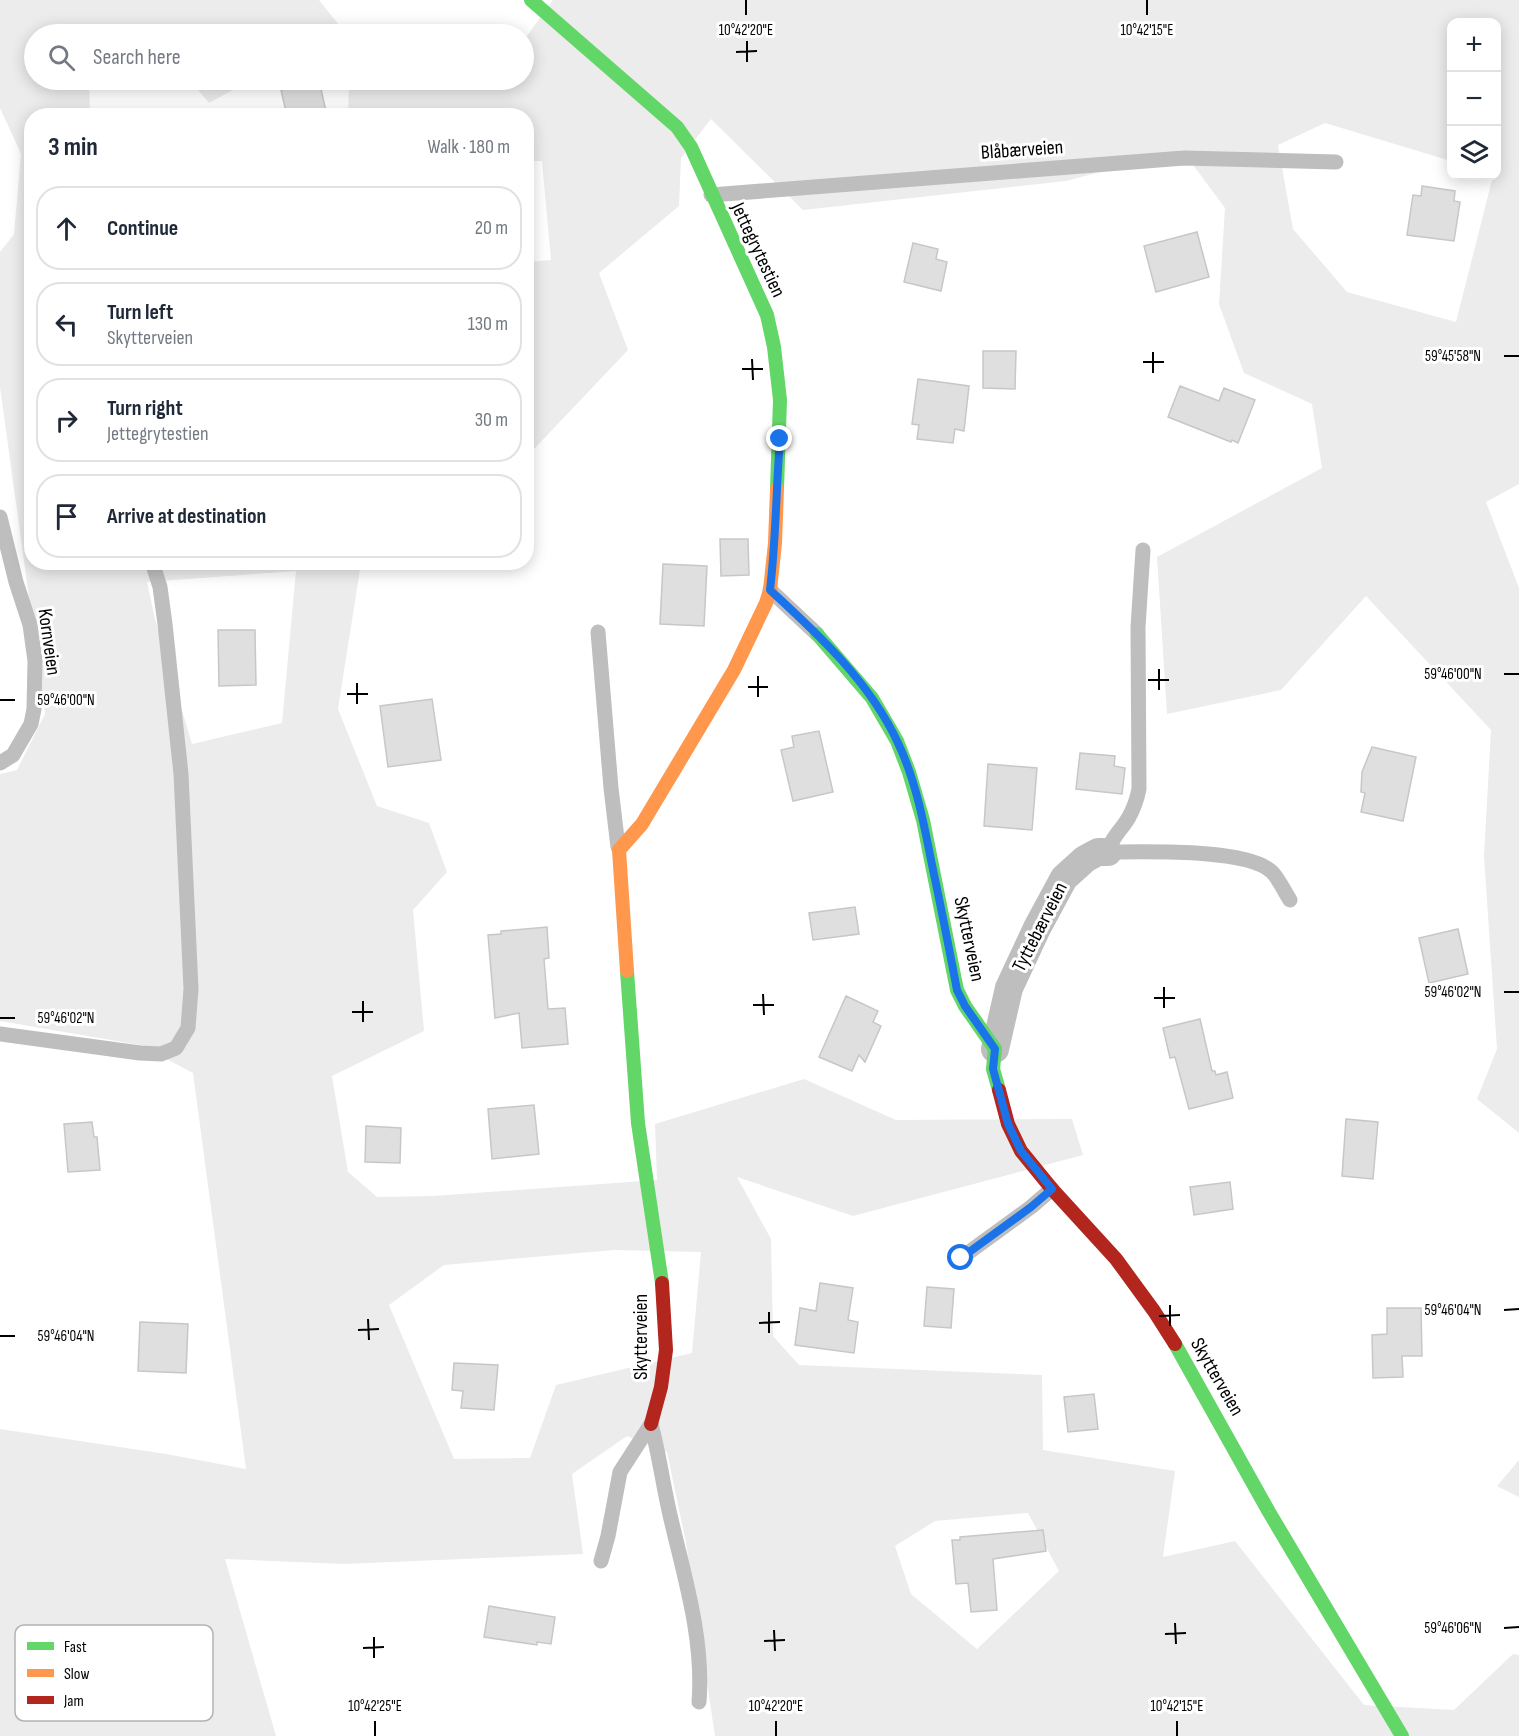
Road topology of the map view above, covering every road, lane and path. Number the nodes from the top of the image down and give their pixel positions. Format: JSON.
{"nodes":[{"id":1,"x":531,"y":0,"type":"edge"},
{"id":2,"x":1336,"y":162,"type":"dead end"},
{"id":3,"x":711,"y":195,"type":"junction"},
{"id":4,"x":0,"y":517,"type":"edge"},
{"id":5,"x":1143,"y":550,"type":"dead end"},
{"id":6,"x":155,"y":570,"type":"edge"},
{"id":7,"x":770,"y":590,"type":"junction"},
{"id":8,"x":598,"y":632,"type":"dead end"},
{"id":9,"x":817,"y":634,"type":"joint"},
{"id":10,"x":0,"y":763,"type":"edge"},
{"id":11,"x":619,"y":850,"type":"junction"},
{"id":12,"x":1108,"y":852,"type":"junction"},
{"id":13,"x":1290,"y":900,"type":"dead end"},
{"id":14,"x":0,"y":1034,"type":"edge"},
{"id":15,"x":995,"y":1049,"type":"junction"},
{"id":16,"x":1052,"y":1189,"type":"junction"},
{"id":17,"x":961,"y":1258,"type":"dead end"},
{"id":18,"x":651,"y":1424,"type":"junction"},
{"id":19,"x":601,"y":1561,"type":"dead end"},
{"id":20,"x":699,"y":1702,"type":"dead end"},
{"id":21,"x":1402,"y":1736,"type":"edge"}],
"edges":[{"from":1,"to":3,"type":"street","name":"Jettegrytestien"},
{"from":2,"to":3,"type":"lane","name":"Blåbærveien"},
{"from":3,"to":7,"type":"street","name":"Jettegrytestien"},
{"from":4,"to":10,"type":"lane","name":"Kornveien"},
{"from":5,"to":12,"type":"lane"},
{"from":6,"to":14,"type":"lane"},
{"from":7,"to":9,"type":"lane","name":"Skytterveien"},
{"from":7,"to":11,"type":"street"},
{"from":8,"to":11,"type":"lane","name":"Skytterveien"},
{"from":9,"to":15,"type":"street","name":"Skytterveien"},
{"from":11,"to":18,"type":"street","name":"Skytterveien"},
{"from":12,"to":13,"type":"lane"},
{"from":12,"to":15,"type":"street","name":"Tyttebærveien"},
{"from":15,"to":16,"type":"street","name":"Skytterveien"},
{"from":16,"to":17,"type":"lane"},
{"from":16,"to":21,"type":"street","name":"Skytterveien"},
{"from":18,"to":19,"type":"lane","name":"Skytterveien"},
{"from":18,"to":20,"type":"lane"}]}
